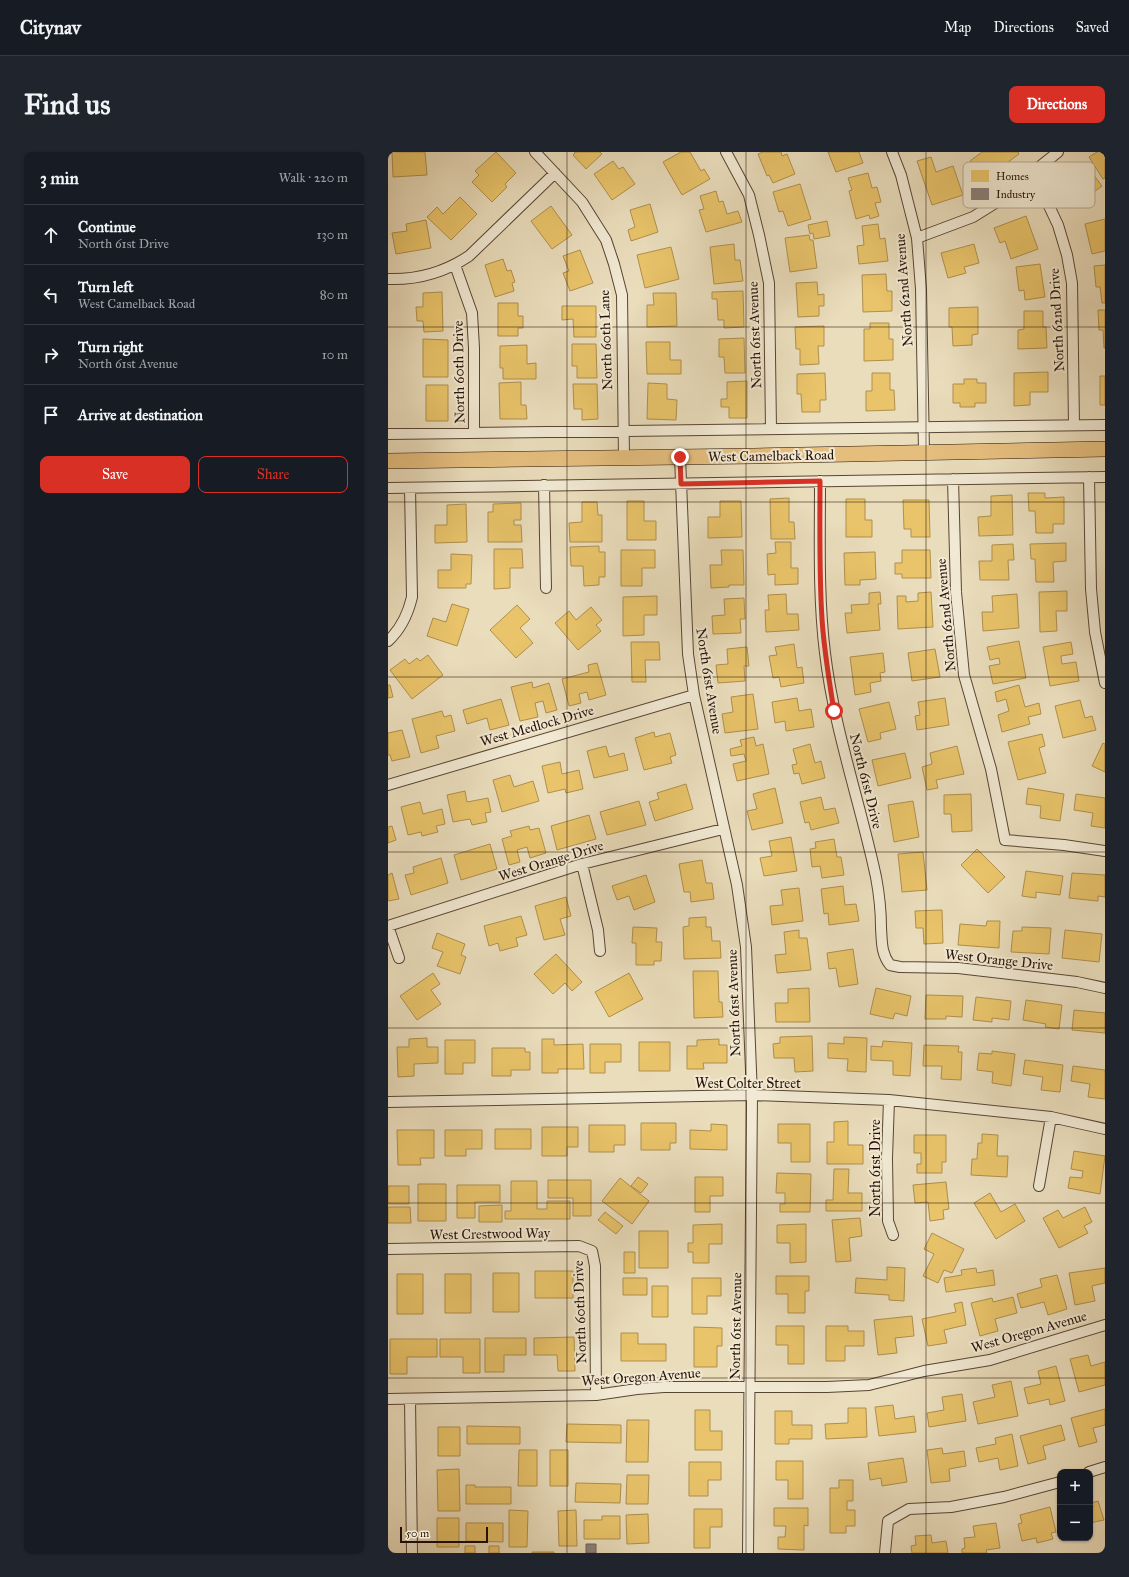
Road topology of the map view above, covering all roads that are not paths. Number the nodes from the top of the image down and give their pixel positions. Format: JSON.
{"nodes":[{"id":1,"x":534,"y":152,"type":"edge"},
{"id":2,"x":726,"y":152,"type":"edge"},
{"id":3,"x":892,"y":152,"type":"edge"},
{"id":4,"x":1058,"y":152,"type":"edge"},
{"id":5,"x":1046,"y":162,"type":"edge"},
{"id":6,"x":555,"y":173,"type":"junction"},
{"id":7,"x":987,"y":208,"type":"edge"},
{"id":8,"x":1050,"y":208,"type":"edge"},
{"id":9,"x":917,"y":238,"type":"junction"},
{"id":10,"x":455,"y":265,"type":"junction"},
{"id":11,"x":388,"y":279,"type":"edge"},
{"id":12,"x":1074,"y":425,"type":"junction"},
{"id":13,"x":1105,"y":425,"type":"edge"},
{"id":14,"x":924,"y":427,"type":"junction"},
{"id":15,"x":771,"y":429,"type":"junction"},
{"id":16,"x":622,"y":431,"type":"junction"},
{"id":17,"x":474,"y":433,"type":"junction"},
{"id":18,"x":388,"y":434,"type":"edge"},
{"id":19,"x":1105,"y":449,"type":"edge"},
{"id":20,"x":924,"y":452,"type":"junction"},
{"id":21,"x":680,"y":457,"type":"junction"},
{"id":22,"x":624,"y":458,"type":"junction"},
{"id":23,"x":388,"y":461,"type":"edge"},
{"id":24,"x":1089,"y":477,"type":"junction"},
{"id":25,"x":1105,"y":477,"type":"edge"},
{"id":26,"x":952,"y":479,"type":"junction"},
{"id":27,"x":820,"y":481,"type":"junction"},
{"id":28,"x":681,"y":484,"type":"junction"},
{"id":29,"x":544,"y":485,"type":"junction"},
{"id":30,"x":388,"y":488,"type":"edge"},
{"id":31,"x":410,"y":488,"type":"junction"},
{"id":32,"x":546,"y":588,"type":"dead end"},
{"id":33,"x":388,"y":641,"type":"edge"},
{"id":34,"x":1105,"y":683,"type":"edge"},
{"id":35,"x":694,"y":695,"type":"junction"},
{"id":36,"x":388,"y":784,"type":"edge"},
{"id":37,"x":723,"y":829,"type":"junction"},
{"id":38,"x":1105,"y":851,"type":"edge"},
{"id":39,"x":582,"y":864,"type":"junction"},
{"id":40,"x":388,"y":926,"type":"edge"},
{"id":41,"x":600,"y":951,"type":"dead end"},
{"id":42,"x":399,"y":958,"type":"dead end"},
{"id":43,"x":890,"y":965,"type":"joint"},
{"id":44,"x":1105,"y":988,"type":"edge"},
{"id":45,"x":752,"y":1095,"type":"junction"},
{"id":46,"x":889,"y":1100,"type":"junction"},
{"id":47,"x":388,"y":1102,"type":"edge"},
{"id":48,"x":1051,"y":1117,"type":"junction"},
{"id":49,"x":1105,"y":1128,"type":"edge"},
{"id":50,"x":1039,"y":1186,"type":"dead end"},
{"id":51,"x":894,"y":1235,"type":"dead end"},
{"id":52,"x":388,"y":1249,"type":"edge"},
{"id":53,"x":592,"y":1251,"type":"joint"},
{"id":54,"x":1105,"y":1325,"type":"edge"},
{"id":55,"x":749,"y":1387,"type":"junction"},
{"id":56,"x":596,"y":1395,"type":"junction"},
{"id":57,"x":388,"y":1399,"type":"edge"},
{"id":58,"x":410,"y":1399,"type":"junction"},
{"id":59,"x":1105,"y":1467,"type":"edge"},
{"id":60,"x":1093,"y":1471,"type":"edge"},
{"id":61,"x":1057,"y":1483,"type":"edge"},
{"id":62,"x":412,"y":1553,"type":"edge"},
{"id":63,"x":748,"y":1553,"type":"edge"},
{"id":64,"x":885,"y":1553,"type":"edge"}],
"edges":[{"from":1,"to":6,"type":"street","name":"North 60th Lane"},
{"from":2,"to":15,"type":"street","name":"North 61st Avenue"},
{"from":3,"to":9,"type":"street","name":"North 62nd Avenue"},
{"from":4,"to":5,"type":"street"},
{"from":6,"to":10,"type":"street"},
{"from":6,"to":16,"type":"street","name":"North 60th Lane"},
{"from":7,"to":9,"type":"street"},
{"from":8,"to":12,"type":"street","name":"North 62nd Drive"},
{"from":9,"to":14,"type":"street","name":"North 62nd Avenue"},
{"from":10,"to":11,"type":"street"},
{"from":10,"to":17,"type":"street","name":"North 60th Drive"},
{"from":12,"to":13,"type":"street","name":"West Camelback Road"},
{"from":12,"to":14,"type":"street","name":"West Camelback Road"},
{"from":14,"to":15,"type":"street","name":"West Camelback Road"},
{"from":14,"to":20,"type":"street","name":"North 62nd Avenue"},
{"from":15,"to":16,"type":"street","name":"West Camelback Road"},
{"from":16,"to":17,"type":"street","name":"West Camelback Road"},
{"from":16,"to":22,"type":"street","name":"North 60th Lane"},
{"from":17,"to":18,"type":"street","name":"West Camelback Road"},
{"from":19,"to":20,"type":"main road","name":"West Camelback Road"},
{"from":20,"to":21,"type":"main road","name":"West Camelback Road"},
{"from":21,"to":22,"type":"main road","name":"West Camelback Road"},
{"from":21,"to":28,"type":"street","name":"North 61st Avenue"},
{"from":22,"to":23,"type":"main road","name":"West Camelback Road"},
{"from":24,"to":25,"type":"street","name":"West Camelback Road"},
{"from":24,"to":26,"type":"street","name":"West Camelback Road"},
{"from":24,"to":34,"type":"street"},
{"from":26,"to":27,"type":"street","name":"West Camelback Road"},
{"from":26,"to":38,"type":"street","name":"North 62nd Avenue"},
{"from":27,"to":28,"type":"street","name":"West Camelback Road"},
{"from":27,"to":43,"type":"street","name":"North 61st Drive"},
{"from":28,"to":29,"type":"street","name":"West Camelback Road"},
{"from":28,"to":35,"type":"street","name":"North 61st Avenue"},
{"from":29,"to":31,"type":"street","name":"West Camelback Road"},
{"from":29,"to":32,"type":"street"},
{"from":30,"to":31,"type":"street","name":"West Camelback Road"},
{"from":31,"to":33,"type":"street"},
{"from":35,"to":36,"type":"street","name":"West Medlock Drive"},
{"from":35,"to":37,"type":"street","name":"North 61st Avenue"},
{"from":37,"to":39,"type":"street","name":"West Orange Drive"},
{"from":37,"to":45,"type":"street","name":"North 61st Avenue"},
{"from":39,"to":40,"type":"street","name":"West Orange Drive"},
{"from":39,"to":41,"type":"street"},
{"from":40,"to":42,"type":"street"},
{"from":43,"to":44,"type":"street","name":"West Orange Drive"},
{"from":45,"to":46,"type":"street","name":"West Colter Street"},
{"from":45,"to":47,"type":"street","name":"West Colter Street"},
{"from":45,"to":55,"type":"street","name":"North 61st Avenue"},
{"from":46,"to":48,"type":"street","name":"West Colter Street"},
{"from":46,"to":51,"type":"street","name":"North 61st Drive"},
{"from":48,"to":49,"type":"street","name":"West Colter Street"},
{"from":48,"to":50,"type":"street"},
{"from":52,"to":53,"type":"street","name":"West Crestwood Way"},
{"from":53,"to":56,"type":"street","name":"North 60th Drive"},
{"from":54,"to":55,"type":"street","name":"West Oregon Avenue"},
{"from":55,"to":56,"type":"street","name":"West Oregon Avenue"},
{"from":55,"to":63,"type":"street","name":"North 61st Avenue"},
{"from":56,"to":58,"type":"street","name":"West Oregon Avenue"},
{"from":57,"to":58,"type":"street","name":"West Oregon Avenue"},
{"from":58,"to":62,"type":"street"},
{"from":59,"to":60,"type":"street"},
{"from":61,"to":64,"type":"street"}]}
